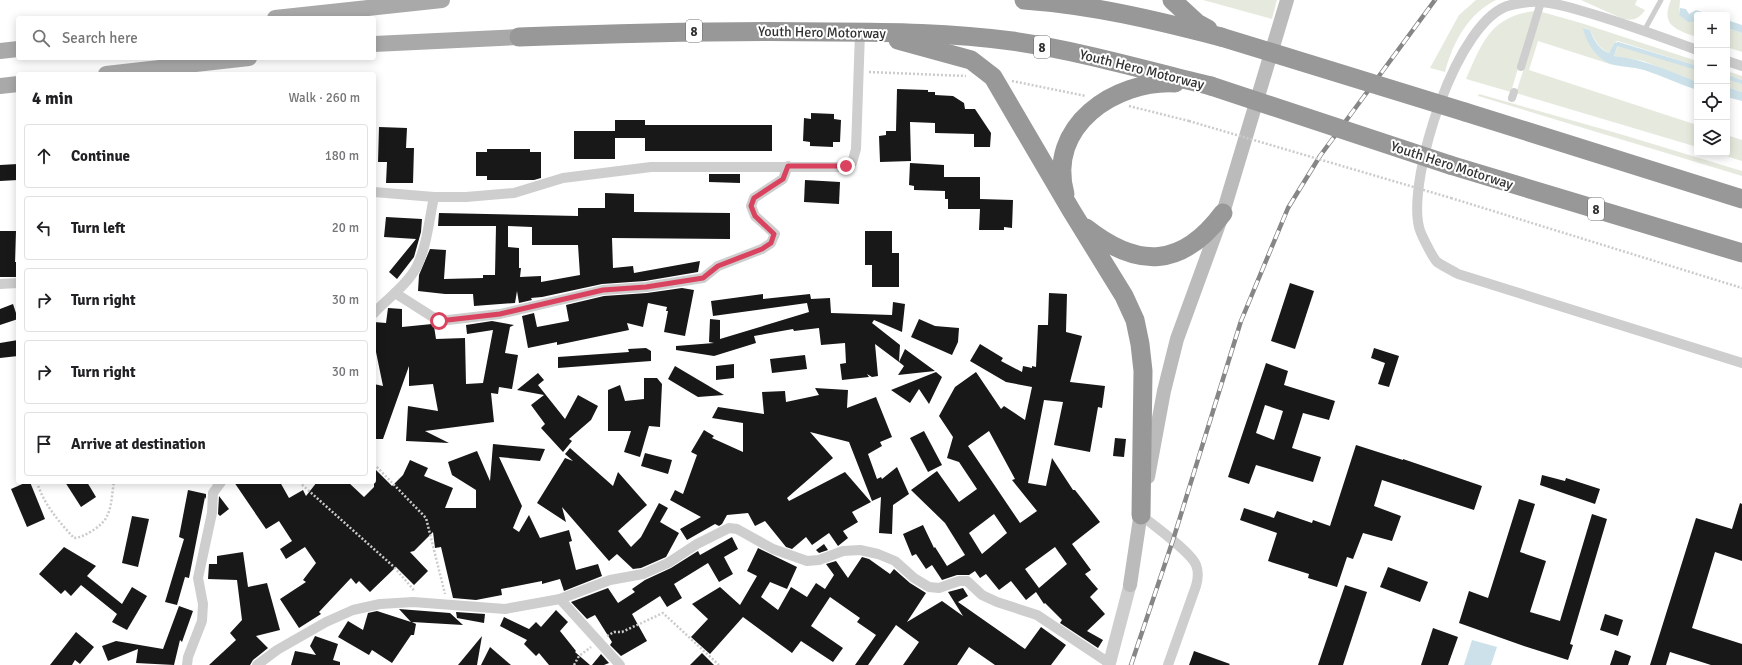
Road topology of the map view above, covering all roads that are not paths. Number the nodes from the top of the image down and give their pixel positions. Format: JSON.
{"nodes":[{"id":1,"x":442,"y":0,"type":"edge"},
{"id":2,"x":1024,"y":0,"type":"edge"},
{"id":3,"x":1172,"y":0,"type":"edge"},
{"id":4,"x":1287,"y":0,"type":"edge"},
{"id":5,"x":1660,"y":0,"type":"edge"},
{"id":6,"x":1541,"y":2,"type":"junction"},
{"id":7,"x":364,"y":4,"type":"edge"},
{"id":8,"x":288,"y":16,"type":"edge"},
{"id":9,"x":1644,"y":31,"type":"junction"},
{"id":10,"x":864,"y":32,"type":"junction"},
{"id":11,"x":519,"y":37,"type":"joint"},
{"id":12,"x":1221,"y":37,"type":"junction"},
{"id":13,"x":376,"y":44,"type":"edge"},
{"id":14,"x":16,"y":49,"type":"edge"},
{"id":15,"x":1694,"y":49,"type":"edge"},
{"id":16,"x":0,"y":51,"type":"edge"},
{"id":17,"x":231,"y":60,"type":"edge"},
{"id":18,"x":1730,"y":62,"type":"edge"},
{"id":19,"x":1742,"y":66,"type":"edge"},
{"id":20,"x":1522,"y":67,"type":"dead end"},
{"id":21,"x":124,"y":72,"type":"edge"},
{"id":22,"x":16,"y":84,"type":"edge"},
{"id":23,"x":0,"y":86,"type":"edge"},
{"id":24,"x":1211,"y":86,"type":"junction"},
{"id":25,"x":788,"y":166,"type":"junction"},
{"id":26,"x":376,"y":192,"type":"edge"},
{"id":27,"x":434,"y":197,"type":"junction"},
{"id":28,"x":1742,"y":199,"type":"edge"},
{"id":29,"x":1072,"y":210,"type":"junction"},
{"id":30,"x":1223,"y":213,"type":"junction"},
{"id":31,"x":1742,"y":253,"type":"edge"},
{"id":32,"x":16,"y":283,"type":"edge"},
{"id":33,"x":0,"y":284,"type":"edge"},
{"id":34,"x":395,"y":293,"type":"junction"},
{"id":35,"x":376,"y":311,"type":"edge"},
{"id":36,"x":1742,"y":363,"type":"edge"},
{"id":37,"x":220,"y":484,"type":"edge"},
{"id":38,"x":1141,"y":515,"type":"junction"},
{"id":39,"x":1130,"y":585,"type":"joint"},
{"id":40,"x":560,"y":599,"type":"junction"},
{"id":41,"x":1109,"y":664,"type":"edge"},
{"id":42,"x":187,"y":665,"type":"edge"},
{"id":43,"x":257,"y":665,"type":"edge"},
{"id":44,"x":620,"y":665,"type":"edge"},
{"id":45,"x":1168,"y":665,"type":"edge"}],
"edges":[{"from":1,"to":7,"type":"main road"},
{"from":2,"to":12,"type":"highway"},
{"from":3,"to":12,"type":"highway"},
{"from":4,"to":30,"type":"main road"},
{"from":5,"to":9,"type":"lane"},
{"from":6,"to":9,"type":"street"},
{"from":6,"to":20,"type":"street"},
{"from":6,"to":36,"type":"street"},
{"from":7,"to":8,"type":"main road"},
{"from":9,"to":15,"type":"street"},
{"from":10,"to":11,"type":"highway","name":"Youth Hero Motorway","number":"8"},
{"from":10,"to":24,"type":"highway","name":"Youth Hero Motorway","number":"8"},
{"from":10,"to":25,"type":"street"},
{"from":10,"to":29,"type":"highway"},
{"from":11,"to":13,"type":"main road","number":"8"},
{"from":12,"to":28,"type":"highway","bridge":true},
{"from":14,"to":16,"type":"main road"},
{"from":17,"to":21,"type":"main road"},
{"from":18,"to":19,"type":"street"},
{"from":22,"to":23,"type":"main road"},
{"from":24,"to":29,"type":"highway"},
{"from":24,"to":31,"type":"highway","name":"Youth Hero Motorway","number":"8","bridge":true},
{"from":25,"to":27,"type":"street"},
{"from":25,"to":34,"type":"street"},
{"from":26,"to":27,"type":"street"},
{"from":27,"to":34,"type":"street"},
{"from":29,"to":30,"type":"highway"},
{"from":29,"to":38,"type":"highway"},
{"from":30,"to":38,"type":"main road"},
{"from":32,"to":33,"type":"street"},
{"from":34,"to":35,"type":"street"},
{"from":37,"to":42,"type":"street"},
{"from":38,"to":39,"type":"main road"},
{"from":38,"to":45,"type":"street"},
{"from":39,"to":41,"type":"street"},
{"from":40,"to":41,"type":"street"},
{"from":40,"to":43,"type":"street"},
{"from":40,"to":44,"type":"street"}]}
